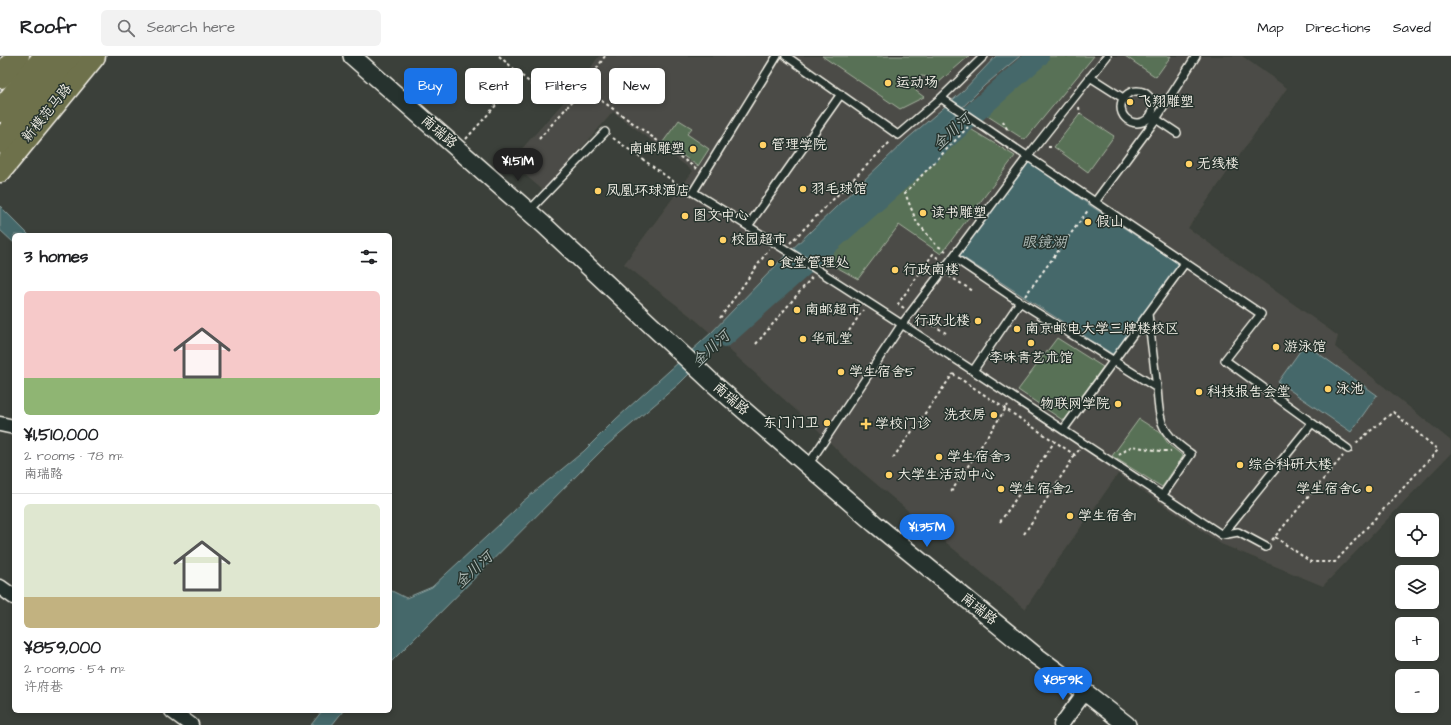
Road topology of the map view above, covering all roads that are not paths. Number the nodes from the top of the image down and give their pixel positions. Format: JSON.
{"nodes":[{"id":1,"x":18,"y":56,"type":"edge"},
{"id":2,"x":45,"y":56,"type":"edge"},
{"id":3,"x":69,"y":56,"type":"edge"},
{"id":4,"x":94,"y":56,"type":"edge"},
{"id":5,"x":352,"y":56,"type":"edge"},
{"id":6,"x":776,"y":56,"type":"edge"},
{"id":7,"x":786,"y":56,"type":"edge"},
{"id":8,"x":984,"y":56,"type":"edge"},
{"id":9,"x":1107,"y":56,"type":"edge"},
{"id":10,"x":1196,"y":56,"type":"edge"},
{"id":11,"x":0,"y":77,"type":"edge"},
{"id":12,"x":1090,"y":77,"type":"junction"},
{"id":13,"x":841,"y":94,"type":"junction"},
{"id":14,"x":1123,"y":98,"type":"junction"},
{"id":15,"x":944,"y":100,"type":"junction"},
{"id":16,"x":0,"y":111,"type":"edge"},
{"id":17,"x":1153,"y":117,"type":"junction"},
{"id":18,"x":605,"y":132,"type":"road end"},
{"id":19,"x":1177,"y":133,"type":"dead end"},
{"id":20,"x":0,"y":142,"type":"edge"},
{"id":21,"x":1028,"y":156,"type":"junction"},
{"id":22,"x":3,"y":167,"type":"edge"},
{"id":23,"x":1093,"y":204,"type":"junction"},
{"id":24,"x":529,"y":211,"type":"junction"},
{"id":25,"x":748,"y":226,"type":"junction"},
{"id":26,"x":953,"y":257,"type":"junction"},
{"id":27,"x":1185,"y":263,"type":"junction"},
{"id":28,"x":1022,"y":299,"type":"junction"},
{"id":29,"x":1148,"y":314,"type":"junction"},
{"id":30,"x":902,"y":324,"type":"junction"},
{"id":31,"x":1114,"y":360,"type":"junction"},
{"id":32,"x":974,"y":371,"type":"junction"},
{"id":33,"x":1157,"y":388,"type":"junction"},
{"id":34,"x":1312,"y":423,"type":"junction"},
{"id":35,"x":0,"y":424,"type":"edge"},
{"id":36,"x":12,"y":427,"type":"edge"},
{"id":37,"x":1063,"y":430,"type":"junction"},
{"id":38,"x":1348,"y":449,"type":"road end"},
{"id":39,"x":807,"y":465,"type":"junction"},
{"id":40,"x":1162,"y":496,"type":"junction"},
{"id":41,"x":1222,"y":535,"type":"junction"},
{"id":42,"x":1266,"y":547,"type":"road end"},
{"id":43,"x":0,"y":587,"type":"edge"},
{"id":44,"x":12,"y":596,"type":"edge"},
{"id":45,"x":1085,"y":692,"type":"junction"},
{"id":46,"x":175,"y":713,"type":"edge"},
{"id":47,"x":191,"y":725,"type":"edge"},
{"id":48,"x":1062,"y":725,"type":"edge"},
{"id":49,"x":1127,"y":725,"type":"edge"}],
"edges":[{"from":1,"to":11,"type":"main road"},
{"from":2,"to":16,"type":"main road"},
{"from":3,"to":20,"type":"main road"},
{"from":4,"to":22,"type":"main road","name":"新模范马路"},
{"from":5,"to":24,"type":"street","name":"南瑞路"},
{"from":6,"to":25,"type":"lane"},
{"from":7,"to":13,"type":"lane"},
{"from":8,"to":15,"type":"lane"},
{"from":9,"to":12,"type":"lane"},
{"from":10,"to":17,"type":"lane"},
{"from":12,"to":14,"type":"lane"},
{"from":12,"to":21,"type":"lane"},
{"from":13,"to":15,"type":"lane"},
{"from":13,"to":25,"type":"lane"},
{"from":14,"to":17,"type":"lane"},
{"from":14,"to":17,"type":"lane"},
{"from":15,"to":21,"type":"lane"},
{"from":17,"to":19,"type":"lane"},
{"from":17,"to":23,"type":"lane"},
{"from":18,"to":24,"type":"lane"},
{"from":21,"to":23,"type":"lane"},
{"from":21,"to":26,"type":"lane"},
{"from":23,"to":27,"type":"lane"},
{"from":24,"to":39,"type":"street","name":"南瑞路"},
{"from":25,"to":30,"type":"lane"},
{"from":26,"to":28,"type":"lane"},
{"from":26,"to":30,"type":"lane"},
{"from":27,"to":29,"type":"lane"},
{"from":27,"to":34,"type":"lane"},
{"from":28,"to":31,"type":"lane"},
{"from":28,"to":32,"type":"lane"},
{"from":29,"to":31,"type":"lane"},
{"from":29,"to":33,"type":"lane"},
{"from":30,"to":32,"type":"lane"},
{"from":30,"to":39,"type":"lane"},
{"from":31,"to":33,"type":"lane"},
{"from":31,"to":37,"type":"lane"},
{"from":32,"to":37,"type":"lane"},
{"from":33,"to":40,"type":"lane"},
{"from":34,"to":38,"type":"lane"},
{"from":34,"to":41,"type":"lane"},
{"from":35,"to":36,"type":"street"},
{"from":37,"to":40,"type":"lane"},
{"from":39,"to":45,"type":"street","name":"南瑞路"},
{"from":40,"to":41,"type":"lane"},
{"from":41,"to":42,"type":"lane"},
{"from":43,"to":44,"type":"street"},
{"from":45,"to":48,"type":"street"},
{"from":45,"to":49,"type":"street","name":"南瑞路"},
{"from":46,"to":47,"type":"street"}]}
